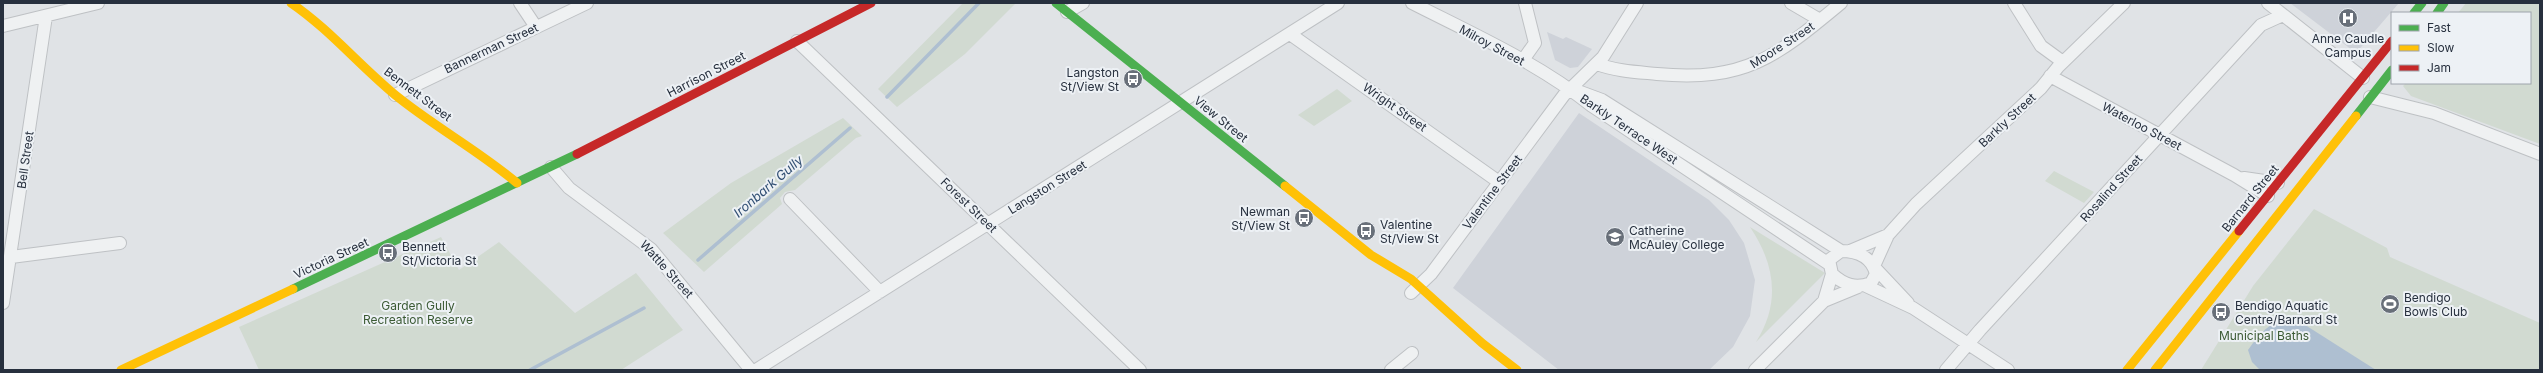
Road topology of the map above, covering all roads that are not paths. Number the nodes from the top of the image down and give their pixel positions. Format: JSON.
{"nodes":[{"id":1,"x":98,"y":3,"type":"edge"},
{"id":2,"x":291,"y":3,"type":"edge"},
{"id":3,"x":520,"y":3,"type":"edge"},
{"id":4,"x":587,"y":3,"type":"edge"},
{"id":5,"x":1056,"y":3,"type":"edge"},
{"id":6,"x":1083,"y":3,"type":"edge"},
{"id":7,"x":1338,"y":3,"type":"edge"},
{"id":8,"x":1412,"y":3,"type":"edge"},
{"id":9,"x":1525,"y":3,"type":"edge"},
{"id":10,"x":1637,"y":3,"type":"edge"},
{"id":11,"x":1791,"y":3,"type":"edge"},
{"id":12,"x":1841,"y":3,"type":"edge"},
{"id":13,"x":2014,"y":3,"type":"edge"},
{"id":14,"x":2124,"y":3,"type":"edge"},
{"id":15,"x":2268,"y":3,"type":"edge"},
{"id":16,"x":2422,"y":3,"type":"edge"},
{"id":17,"x":2444,"y":3,"type":"edge"},
{"id":18,"x":865,"y":4,"type":"edge"},
{"id":19,"x":1067,"y":12,"type":"junction"},
{"id":20,"x":2415,"y":12,"type":"edge"},
{"id":21,"x":2438,"y":12,"type":"edge"},
{"id":22,"x":2283,"y":14,"type":"junction"},
{"id":23,"x":46,"y":16,"type":"junction"},
{"id":24,"x":1820,"y":20,"type":"junction"},
{"id":25,"x":3,"y":26,"type":"edge"},
{"id":26,"x":536,"y":27,"type":"junction"},
{"id":27,"x":1290,"y":34,"type":"junction"},
{"id":28,"x":797,"y":41,"type":"junction"},
{"id":29,"x":2391,"y":41,"type":"edge"},
{"id":30,"x":2336,"y":55,"type":"junction"},
{"id":31,"x":1523,"y":60,"type":"junction"},
{"id":32,"x":2063,"y":62,"type":"junction"},
{"id":33,"x":1597,"y":64,"type":"junction"},
{"id":34,"x":2373,"y":65,"type":"junction"},
{"id":35,"x":2391,"y":71,"type":"edge"},
{"id":36,"x":2050,"y":76,"type":"junction"},
{"id":37,"x":2363,"y":78,"type":"junction"},
{"id":38,"x":1572,"y":89,"type":"junction"},
{"id":39,"x":2374,"y":93,"type":"junction"},
{"id":40,"x":395,"y":95,"type":"junction"},
{"id":41,"x":1182,"y":103,"type":"junction"},
{"id":42,"x":2318,"y":133,"type":"junction"},
{"id":43,"x":2159,"y":135,"type":"junction"},
{"id":44,"x":2330,"y":148,"type":"junction"},
{"id":45,"x":2540,"y":154,"type":"edge"},
{"id":46,"x":551,"y":167,"type":"junction"},
{"id":47,"x":2234,"y":175,"type":"junction"},
{"id":48,"x":1500,"y":182,"type":"junction"},
{"id":49,"x":516,"y":183,"type":"junction"},
{"id":50,"x":2278,"y":183,"type":"junction"},
{"id":51,"x":2268,"y":196,"type":"junction"},
{"id":52,"x":790,"y":199,"type":"dead end"},
{"id":53,"x":988,"y":224,"type":"junction"},
{"id":54,"x":1888,"y":235,"type":"junction"},
{"id":55,"x":120,"y":244,"type":"dead end"},
{"id":56,"x":1846,"y":251,"type":"junction"},
{"id":57,"x":1371,"y":255,"type":"junction"},
{"id":58,"x":11,"y":257,"type":"junction"},
{"id":59,"x":1875,"y":268,"type":"junction"},
{"id":60,"x":1830,"y":269,"type":"junction"},
{"id":61,"x":1862,"y":286,"type":"junction"},
{"id":62,"x":1409,"y":288,"type":"junction"},
{"id":63,"x":2219,"y":288,"type":"junction"},
{"id":64,"x":880,"y":292,"type":"junction"},
{"id":65,"x":1824,"y":301,"type":"junction"},
{"id":66,"x":3,"y":303,"type":"edge"},
{"id":67,"x":1913,"y":308,"type":"junction"},
{"id":68,"x":1968,"y":344,"type":"junction"},
{"id":69,"x":2148,"y":344,"type":"junction"},
{"id":70,"x":1412,"y":353,"type":"dead end"},
{"id":71,"x":2154,"y":369,"type":"edge"},
{"id":72,"x":121,"y":370,"type":"edge"},
{"id":73,"x":751,"y":370,"type":"edge"},
{"id":74,"x":756,"y":370,"type":"edge"},
{"id":75,"x":1140,"y":370,"type":"edge"},
{"id":76,"x":1391,"y":370,"type":"edge"},
{"id":77,"x":1517,"y":370,"type":"edge"},
{"id":78,"x":1755,"y":370,"type":"edge"},
{"id":79,"x":1946,"y":370,"type":"edge"},
{"id":80,"x":2008,"y":370,"type":"edge"},
{"id":81,"x":2126,"y":370,"type":"edge"}],
"edges":[{"from":1,"to":23,"type":"street"},
{"from":2,"to":40,"type":"street","name":"Bennett Street"},
{"from":3,"to":26,"type":"street"},
{"from":4,"to":26,"type":"street","name":"Bannerman Street"},
{"from":5,"to":19,"type":"street","name":"View Street"},
{"from":6,"to":19,"type":"street"},
{"from":7,"to":27,"type":"street","name":"Langston Street"},
{"from":8,"to":31,"type":"street","name":"Milroy Street"},
{"from":9,"to":31,"type":"street"},
{"from":10,"to":33,"type":"street","name":"Valentine Street"},
{"from":11,"to":24,"type":"street"},
{"from":12,"to":24,"type":"street","name":"Moore Street"},
{"from":13,"to":32,"type":"street"},
{"from":14,"to":32,"type":"street","name":"Barkly Street"},
{"from":15,"to":22,"type":"street"},
{"from":16,"to":20,"type":"street"},
{"from":17,"to":21,"type":"street"},
{"from":18,"to":28,"type":"street","name":"Harrison Street"},
{"from":19,"to":41,"type":"street","name":"View Street"},
{"from":22,"to":30,"type":"street"},
{"from":22,"to":43,"type":"street","name":"Rosalind Street"},
{"from":23,"to":25,"type":"street"},
{"from":23,"to":58,"type":"street","name":"Bell Street"},
{"from":24,"to":33,"type":"street","name":"Moore Street"},
{"from":26,"to":40,"type":"street","name":"Bannerman Street"},
{"from":27,"to":41,"type":"street","name":"Langston Street"},
{"from":27,"to":48,"type":"street","name":"Wright Street"},
{"from":28,"to":46,"type":"street","name":"Harrison Street"},
{"from":28,"to":53,"type":"street","name":"Forest Street"},
{"from":29,"to":34,"type":"street","name":"Barnard Street"},
{"from":30,"to":34,"type":"street"},
{"from":30,"to":37,"type":"street"},
{"from":31,"to":38,"type":"street","name":"Milroy Street"},
{"from":32,"to":36,"type":"street","name":"Barkly Street"},
{"from":33,"to":38,"type":"street","name":"Valentine Street"},
{"from":34,"to":37,"type":"street","name":"Barnard Street"},
{"from":35,"to":39,"type":"street"},
{"from":36,"to":43,"type":"street","name":"Waterloo Street"},
{"from":36,"to":54,"type":"street","name":"Barkly Street"},
{"from":37,"to":42,"type":"street","name":"Barnard Street"},
{"from":38,"to":48,"type":"street","name":"Valentine Street"},
{"from":38,"to":56,"type":"street","name":"Barkly Terrace West"},
{"from":38,"to":60,"type":"street","name":"Barkly Terrace West"},
{"from":39,"to":42,"type":"street"},
{"from":39,"to":44,"type":"street"},
{"from":39,"to":45,"type":"street"},
{"from":40,"to":49,"type":"street","name":"Bennett Street"},
{"from":41,"to":53,"type":"street","name":"Langston Street"},
{"from":41,"to":57,"type":"street","name":"View Street"},
{"from":42,"to":50,"type":"street","name":"Barnard Street"},
{"from":43,"to":47,"type":"street","name":"Waterloo Street"},
{"from":43,"to":68,"type":"street","name":"Rosalind Street"},
{"from":44,"to":51,"type":"street"},
{"from":44,"to":63,"type":"street"},
{"from":46,"to":49,"type":"street","name":"Victoria Street"},
{"from":46,"to":73,"type":"street","name":"Wattle Street"},
{"from":47,"to":50,"type":"street","name":"Waterloo Street"},
{"from":47,"to":51,"type":"street","name":"Waterloo Street"},
{"from":48,"to":62,"type":"street","name":"Valentine Street"},
{"from":49,"to":72,"type":"street","name":"Victoria Street"},
{"from":50,"to":51,"type":"street","name":"Barnard Street"},
{"from":51,"to":69,"type":"street","name":"Barnard Street"},
{"from":52,"to":64,"type":"street"},
{"from":53,"to":64,"type":"street","name":"Langston Street"},
{"from":53,"to":75,"type":"street","name":"Forest Street"},
{"from":54,"to":56,"type":"street","name":"Barkly Street"},
{"from":54,"to":59,"type":"street","name":"Barkly Street"},
{"from":55,"to":58,"type":"street"},
{"from":56,"to":59,"type":"street"},
{"from":56,"to":60,"type":"street"},
{"from":57,"to":62,"type":"street","name":"View Street"},
{"from":57,"to":62,"type":"street","name":"View Street"},
{"from":58,"to":66,"type":"street","name":"Bell Street"},
{"from":59,"to":61,"type":"street"},
{"from":59,"to":67,"type":"street"},
{"from":60,"to":61,"type":"street"},
{"from":60,"to":65,"type":"street"},
{"from":61,"to":65,"type":"street"},
{"from":61,"to":67,"type":"street"},
{"from":62,"to":77,"type":"street","name":"View Street"},
{"from":63,"to":69,"type":"street"},
{"from":63,"to":71,"type":"street"},
{"from":64,"to":74,"type":"street","name":"Langston Street"},
{"from":65,"to":78,"type":"street"},
{"from":67,"to":68,"type":"street"},
{"from":68,"to":79,"type":"street","name":"Rosalind Street"},
{"from":68,"to":80,"type":"street"},
{"from":69,"to":81,"type":"street","name":"Barnard Street"},
{"from":70,"to":76,"type":"street"}]}
